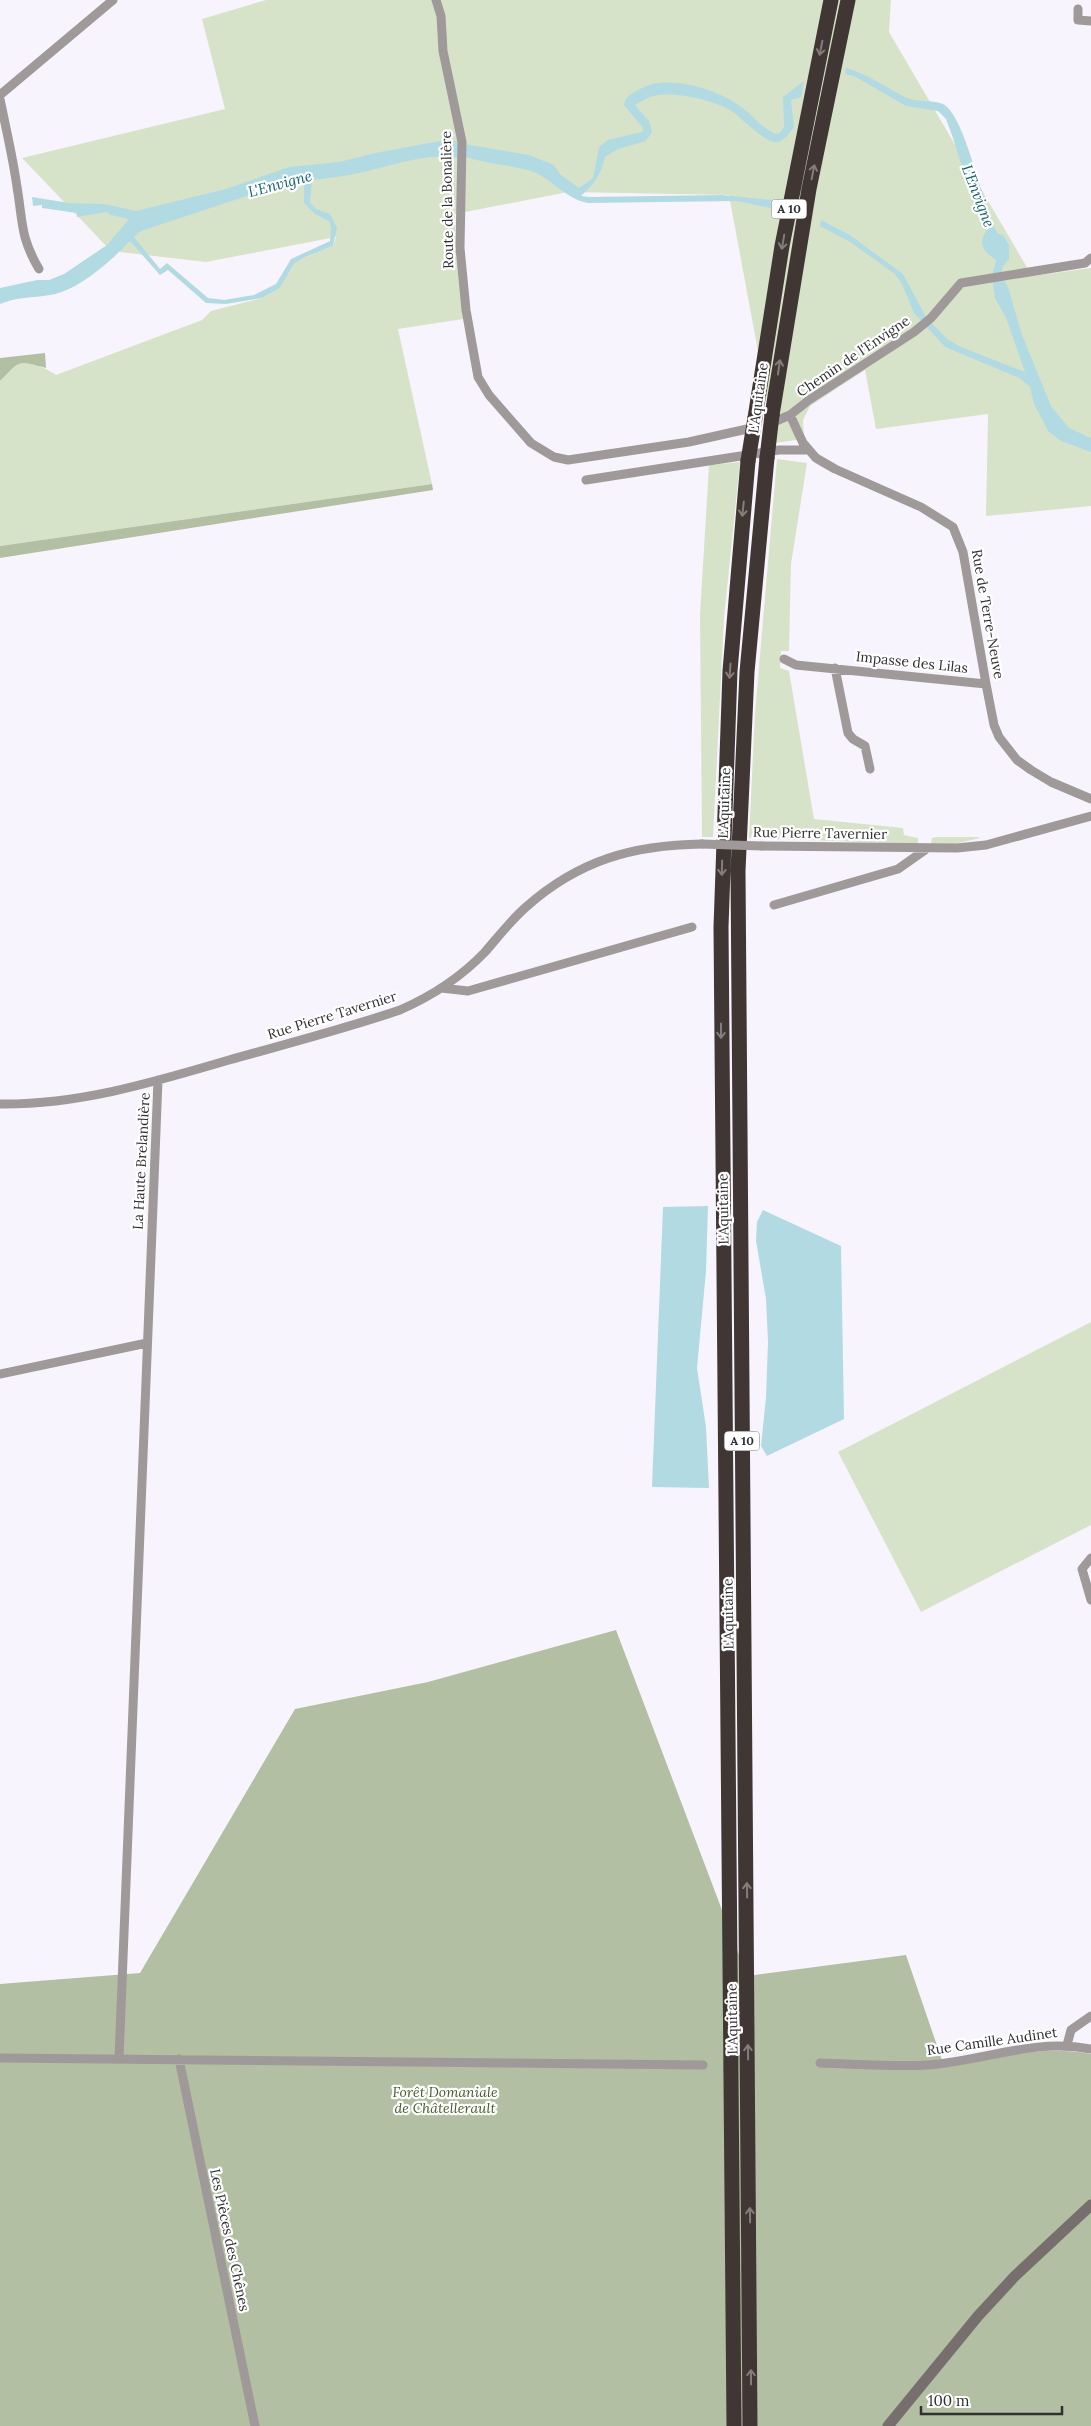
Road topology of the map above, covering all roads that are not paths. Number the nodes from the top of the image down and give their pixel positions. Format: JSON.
{"nodes":[{"id":1,"x":112,"y":0,"type":"edge"},
{"id":2,"x":436,"y":0,"type":"edge"},
{"id":3,"x":831,"y":0,"type":"edge"},
{"id":4,"x":848,"y":0,"type":"edge"},
{"id":5,"x":1078,"y":9,"type":"dead end"},
{"id":6,"x":1091,"y":21,"type":"edge"},
{"id":7,"x":0,"y":95,"type":"edge"},
{"id":8,"x":0,"y":100,"type":"edge"},
{"id":9,"x":1091,"y":258,"type":"edge"},
{"id":10,"x":39,"y":269,"type":"dead end"},
{"id":11,"x":790,"y":416,"type":"junction"},
{"id":12,"x":808,"y":450,"type":"junction"},
{"id":13,"x":586,"y":480,"type":"dead end"},
{"id":14,"x":784,"y":659,"type":"dead end"},
{"id":15,"x":835,"y":668,"type":"junction"},
{"id":16,"x":986,"y":684,"type":"junction"},
{"id":17,"x":870,"y":769,"type":"dead end"},
{"id":18,"x":1091,"y":799,"type":"edge"},
{"id":19,"x":1091,"y":816,"type":"edge"},
{"id":20,"x":925,"y":850,"type":"junction"},
{"id":21,"x":774,"y":905,"type":"dead end"},
{"id":22,"x":692,"y":927,"type":"dead end"},
{"id":23,"x":441,"y":988,"type":"junction"},
{"id":24,"x":158,"y":1080,"type":"junction"},
{"id":25,"x":0,"y":1104,"type":"edge"},
{"id":26,"x":147,"y":1342,"type":"junction"},
{"id":27,"x":0,"y":1374,"type":"edge"},
{"id":28,"x":1091,"y":1558,"type":"edge"},
{"id":29,"x":1091,"y":1600,"type":"edge"},
{"id":30,"x":1091,"y":2016,"type":"edge"},
{"id":31,"x":1067,"y":2045,"type":"junction"},
{"id":32,"x":1091,"y":2049,"type":"edge"},
{"id":33,"x":0,"y":2058,"type":"edge"},
{"id":34,"x":119,"y":2059,"type":"junction"},
{"id":35,"x":179,"y":2059,"type":"junction"},
{"id":36,"x":820,"y":2064,"type":"dead end"},
{"id":37,"x":703,"y":2065,"type":"dead end"},
{"id":38,"x":1091,"y":2205,"type":"edge"},
{"id":39,"x":255,"y":2426,"type":"edge"},
{"id":40,"x":734,"y":2426,"type":"edge"},
{"id":41,"x":750,"y":2426,"type":"edge"},
{"id":42,"x":888,"y":2426,"type":"edge"}],
"edges":[{"from":1,"to":7,"type":"street"},
{"from":2,"to":11,"type":"street","name":"Route de la Bonalière"},
{"from":3,"to":40,"type":"highway","name":"L'Aquitaine","number":"A 10","one_way":true,"bridge":true},
{"from":41,"to":4,"type":"highway","name":"L'Aquitaine","number":"A 10","one_way":true,"bridge":true},
{"from":5,"to":6,"type":"street"},
{"from":8,"to":10,"type":"street"},
{"from":9,"to":11,"type":"street","name":"Chemin de l'Envigne"},
{"from":11,"to":12,"type":"street","name":"Rue de Terre-Neuve"},
{"from":12,"to":13,"type":"street"},
{"from":12,"to":16,"type":"street","name":"Rue de Terre-Neuve"},
{"from":14,"to":15,"type":"street","name":"Impasse des Lilas"},
{"from":15,"to":16,"type":"street","name":"Impasse des Lilas"},
{"from":15,"to":17,"type":"street","name":"Impasse des Lilas"},
{"from":16,"to":18,"type":"street","name":"Rue de Terre-Neuve"},
{"from":19,"to":20,"type":"street","name":"Rue Pierre Tavernier"},
{"from":20,"to":21,"type":"street"},
{"from":20,"to":23,"type":"street","name":"Rue Pierre Tavernier","bridge":true},
{"from":22,"to":23,"type":"street"},
{"from":23,"to":24,"type":"street","name":"Rue Pierre Tavernier"},
{"from":24,"to":25,"type":"street","name":"La Haute Brelandière"},
{"from":24,"to":26,"type":"street","name":"La Haute Brelandière"},
{"from":26,"to":27,"type":"street"},
{"from":26,"to":34,"type":"street","name":"La Haute Brelandière"},
{"from":28,"to":29,"type":"street"},
{"from":30,"to":31,"type":"street","name":"Rue Camille Audinet"},
{"from":31,"to":32,"type":"street"},
{"from":31,"to":36,"type":"street","name":"Rue Camille Audinet"},
{"from":33,"to":34,"type":"street"},
{"from":34,"to":35,"type":"street"},
{"from":35,"to":37,"type":"street"},
{"from":35,"to":39,"type":"street","name":"Les Pièces des Chênes"},
{"from":38,"to":42,"type":"street"}]}
